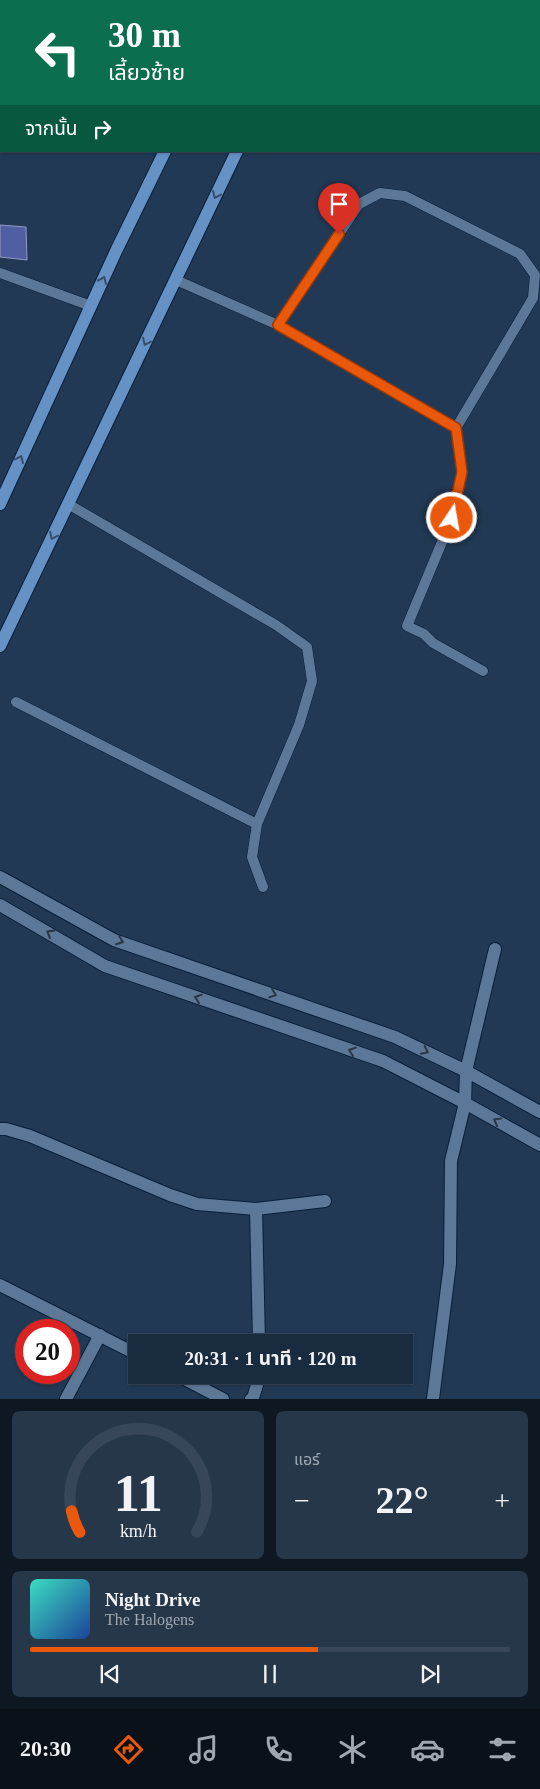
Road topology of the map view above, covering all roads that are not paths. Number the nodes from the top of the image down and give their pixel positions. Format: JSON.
{"nodes":[{"id":1,"x":165,"y":152,"type":"edge"},
{"id":2,"x":237,"y":152,"type":"edge"},
{"id":3,"x":0,"y":274,"type":"edge"},
{"id":4,"x":176,"y":280,"type":"junction"},
{"id":5,"x":91,"y":306,"type":"junction"},
{"id":6,"x":278,"y":325,"type":"junction"},
{"id":7,"x":456,"y":428,"type":"junction"},
{"id":8,"x":0,"y":504,"type":"edge"},
{"id":9,"x":68,"y":504,"type":"junction"},
{"id":10,"x":0,"y":646,"type":"edge"},
{"id":11,"x":483,"y":671,"type":"dead end"},
{"id":12,"x":16,"y":702,"type":"dead end"},
{"id":13,"x":257,"y":824,"type":"junction"},
{"id":14,"x":0,"y":877,"type":"edge"},
{"id":15,"x":263,"y":887,"type":"dead end"},
{"id":16,"x":0,"y":905,"type":"edge"},
{"id":17,"x":495,"y":949,"type":"dead end"},
{"id":18,"x":466,"y":1071,"type":"junction"},
{"id":19,"x":465,"y":1103,"type":"junction"},
{"id":20,"x":540,"y":1112,"type":"edge"},
{"id":21,"x":0,"y":1130,"type":"edge"},
{"id":22,"x":540,"y":1145,"type":"edge"},
{"id":23,"x":325,"y":1201,"type":"dead end"},
{"id":24,"x":256,"y":1209,"type":"junction"},
{"id":25,"x":0,"y":1285,"type":"edge"},
{"id":26,"x":100,"y":1334,"type":"junction"},
{"id":27,"x":259,"y":1334,"type":"edge"},
{"id":28,"x":128,"y":1350,"type":"edge"},
{"id":29,"x":194,"y":1384,"type":"edge"},
{"id":30,"x":257,"y":1384,"type":"edge"},
{"id":31,"x":66,"y":1399,"type":"edge"},
{"id":32,"x":223,"y":1399,"type":"edge"},
{"id":33,"x":251,"y":1399,"type":"edge"},
{"id":34,"x":433,"y":1399,"type":"edge"}],
"edges":[{"from":5,"to":1,"type":"main road","one_way":true},
{"from":2,"to":4,"type":"main road","one_way":true},
{"from":3,"to":5,"type":"lane"},
{"from":4,"to":6,"type":"lane"},
{"from":4,"to":9,"type":"main road","one_way":true},
{"from":8,"to":5,"type":"main road","one_way":true},
{"from":6,"to":7,"type":"lane"},
{"from":6,"to":7,"type":"lane"},
{"from":7,"to":11,"type":"lane"},
{"from":9,"to":10,"type":"main road","one_way":true},
{"from":9,"to":13,"type":"lane"},
{"from":12,"to":13,"type":"lane"},
{"from":13,"to":15,"type":"lane"},
{"from":14,"to":18,"type":"street","one_way":true},
{"from":19,"to":16,"type":"street","one_way":true},
{"from":17,"to":18,"type":"street"},
{"from":18,"to":19,"type":"street"},
{"from":18,"to":20,"type":"street"},
{"from":22,"to":19,"type":"street","one_way":true},
{"from":19,"to":34,"type":"street"},
{"from":21,"to":24,"type":"street"},
{"from":23,"to":24,"type":"street"},
{"from":24,"to":27,"type":"street"},
{"from":25,"to":26,"type":"street"},
{"from":26,"to":28,"type":"street"},
{"from":26,"to":31,"type":"street"},
{"from":29,"to":32,"type":"street"},
{"from":30,"to":33,"type":"street"}]}
